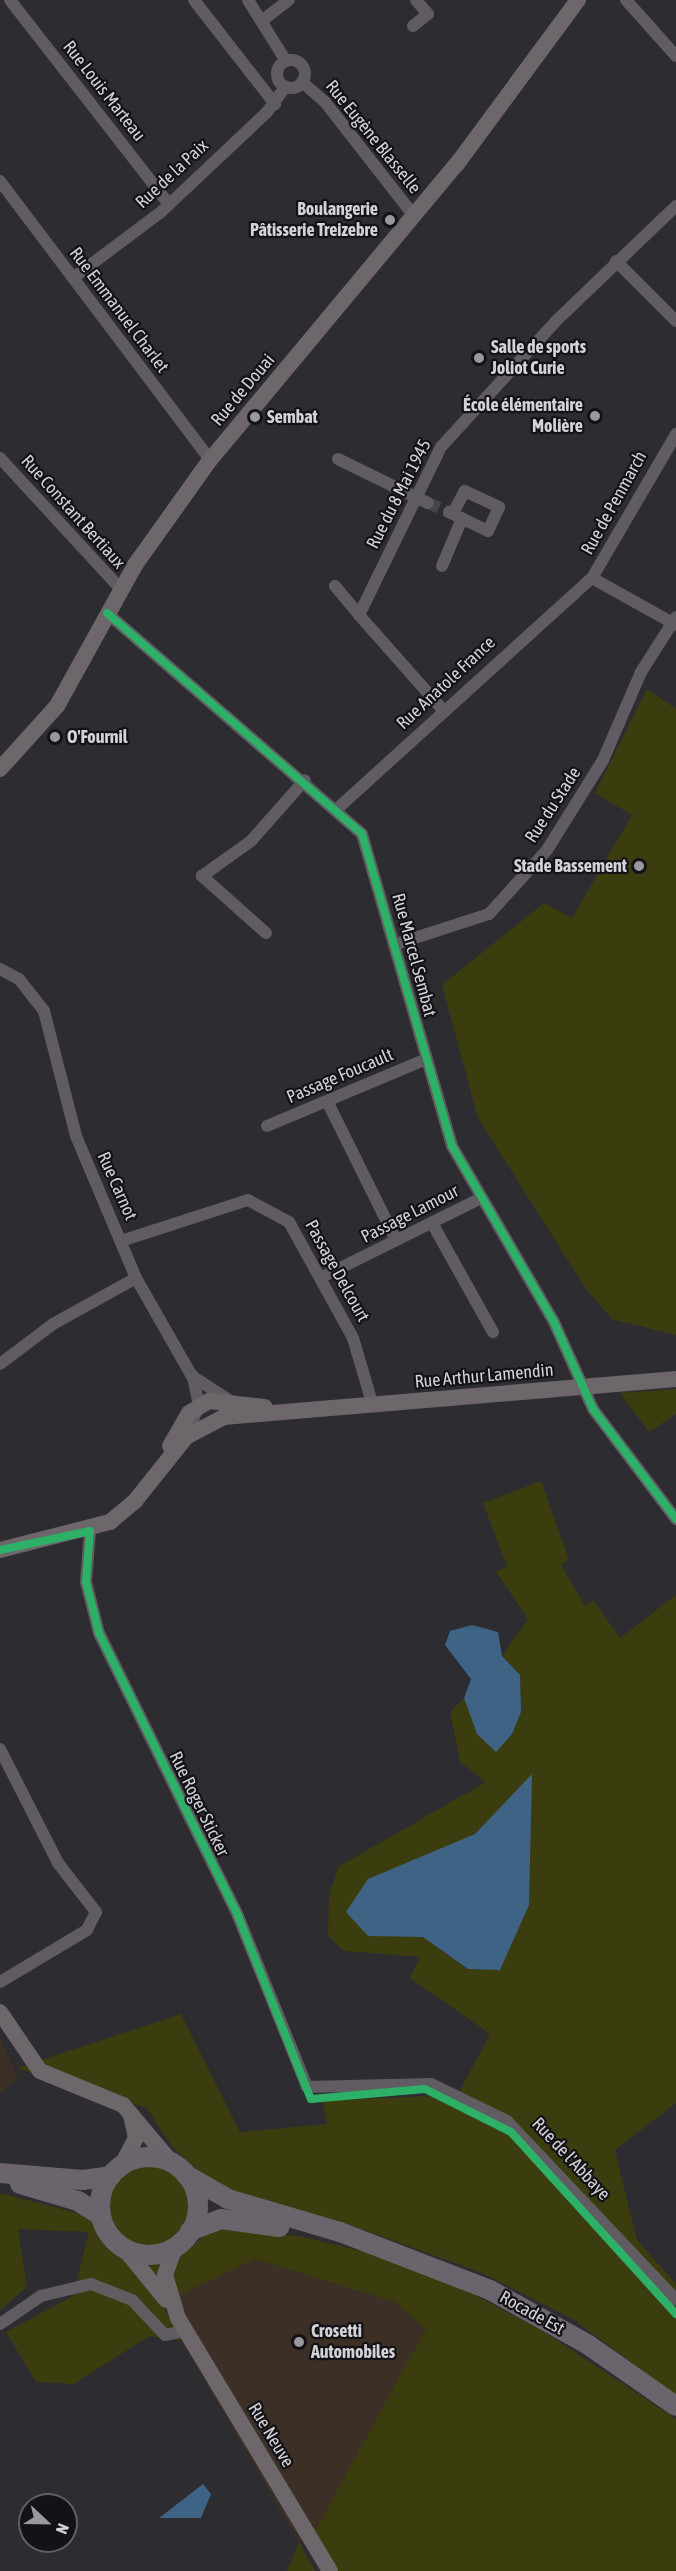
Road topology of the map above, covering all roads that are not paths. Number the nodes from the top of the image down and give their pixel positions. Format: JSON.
{"nodes":[{"id":1,"x":10,"y":0,"type":"edge"},
{"id":2,"x":194,"y":0,"type":"edge"},
{"id":3,"x":248,"y":0,"type":"edge"},
{"id":4,"x":289,"y":0,"type":"edge"},
{"id":5,"x":416,"y":0,"type":"edge"},
{"id":6,"x":568,"y":0,"type":"edge"},
{"id":7,"x":578,"y":0,"type":"edge"},
{"id":8,"x":626,"y":0,"type":"edge"},
{"id":9,"x":263,"y":20,"type":"junction"},
{"id":10,"x":413,"y":26,"type":"dead end"},
{"id":11,"x":540,"y":52,"type":"junction"},
{"id":12,"x":676,"y":56,"type":"edge"},
{"id":13,"x":286,"y":61,"type":"junction"},
{"id":14,"x":302,"y":82,"type":"junction"},
{"id":15,"x":285,"y":87,"type":"junction"},
{"id":16,"x":275,"y":104,"type":"junction"},
{"id":17,"x":0,"y":182,"type":"edge"},
{"id":18,"x":169,"y":204,"type":"junction"},
{"id":19,"x":676,"y":206,"type":"edge"},
{"id":20,"x":415,"y":217,"type":"junction"},
{"id":21,"x":616,"y":261,"type":"junction"},
{"id":22,"x":73,"y":278,"type":"junction"},
{"id":23,"x":676,"y":321,"type":"edge"},
{"id":24,"x":676,"y":434,"type":"edge"},
{"id":25,"x":0,"y":458,"type":"edge"},
{"id":26,"x":339,"y":459,"type":"dead end"},
{"id":27,"x":210,"y":460,"type":"junction"},
{"id":28,"x":416,"y":497,"type":"junction"},
{"id":29,"x":428,"y":503,"type":"tunnel mouth"},
{"id":30,"x":454,"y":516,"type":"dead end"},
{"id":31,"x":442,"y":566,"type":"dead end"},
{"id":32,"x":592,"y":578,"type":"junction"},
{"id":33,"x":579,"y":584,"type":"joint"},
{"id":34,"x":335,"y":586,"type":"dead end"},
{"id":35,"x":121,"y":589,"type":"junction"},
{"id":36,"x":107,"y":613,"type":"junction"},
{"id":37,"x":359,"y":615,"type":"junction"},
{"id":38,"x":675,"y":621,"type":"edge"},
{"id":39,"x":443,"y":710,"type":"junction"},
{"id":40,"x":0,"y":769,"type":"edge"},
{"id":41,"x":304,"y":780,"type":"junction"},
{"id":42,"x":338,"y":808,"type":"junction"},
{"id":43,"x":266,"y":933,"type":"dead end"},
{"id":44,"x":396,"y":944,"type":"junction"},
{"id":45,"x":0,"y":969,"type":"edge"},
{"id":46,"x":426,"y":1059,"type":"junction"},
{"id":47,"x":327,"y":1101,"type":"junction"},
{"id":48,"x":267,"y":1126,"type":"dead end"},
{"id":49,"x":481,"y":1198,"type":"junction"},
{"id":50,"x":432,"y":1223,"type":"junction"},
{"id":51,"x":396,"y":1240,"type":"junction"},
{"id":52,"x":121,"y":1241,"type":"junction"},
{"id":53,"x":322,"y":1277,"type":"junction"},
{"id":54,"x":136,"y":1278,"type":"junction"},
{"id":55,"x":493,"y":1332,"type":"dead end"},
{"id":56,"x":0,"y":1364,"type":"edge"},
{"id":57,"x":192,"y":1376,"type":"junction"},
{"id":58,"x":676,"y":1379,"type":"edge"},
{"id":59,"x":583,"y":1386,"type":"junction"},
{"id":60,"x":232,"y":1401,"type":"junction"},
{"id":61,"x":200,"y":1405,"type":"junction"},
{"id":62,"x":373,"y":1406,"type":"junction"},
{"id":63,"x":295,"y":1409,"type":"junction"},
{"id":64,"x":186,"y":1437,"type":"junction"},
{"id":65,"x":164,"y":1461,"type":"junction"},
{"id":66,"x":676,"y":1519,"type":"edge"},
{"id":67,"x":90,"y":1531,"type":"junction"},
{"id":68,"x":0,"y":1550,"type":"edge"},
{"id":69,"x":0,"y":1749,"type":"edge"},
{"id":70,"x":0,"y":1982,"type":"edge"},
{"id":71,"x":0,"y":2012,"type":"edge"},
{"id":72,"x":307,"y":2086,"type":"joint"},
{"id":73,"x":128,"y":2109,"type":"junction"},
{"id":74,"x":179,"y":2169,"type":"junction"},
{"id":75,"x":117,"y":2170,"type":"junction"},
{"id":76,"x":0,"y":2173,"type":"edge"},
{"id":77,"x":0,"y":2180,"type":"edge"},
{"id":78,"x":101,"y":2216,"type":"junction"},
{"id":79,"x":190,"y":2231,"type":"junction"},
{"id":80,"x":375,"y":2245,"type":"junction"},
{"id":81,"x":123,"y":2247,"type":"junction"},
{"id":82,"x":175,"y":2247,"type":"junction"},
{"id":83,"x":676,"y":2300,"type":"edge"},
{"id":84,"x":0,"y":2324,"type":"edge"},
{"id":85,"x":182,"y":2325,"type":"junction"},
{"id":86,"x":676,"y":2406,"type":"edge"},
{"id":87,"x":330,"y":2571,"type":"edge"}],
"edges":[{"from":1,"to":18,"type":"street","name":"Rue Louis Marteau"},
{"from":2,"to":16,"type":"street"},
{"from":3,"to":9,"type":"street"},
{"from":4,"to":9,"type":"street"},
{"from":5,"to":10,"type":"street"},
{"from":6,"to":11,"type":"street","name":"Rue de Douai"},
{"from":7,"to":11,"type":"street","name":"Rue de Douai"},
{"from":8,"to":12,"type":"street"},
{"from":9,"to":13,"type":"street"},
{"from":11,"to":20,"type":"street","name":"Rue de Douai"},
{"from":13,"to":14,"type":"street"},
{"from":13,"to":15,"type":"street"},
{"from":14,"to":15,"type":"street"},
{"from":14,"to":20,"type":"street","name":"Rue Eugène Blasselle"},
{"from":15,"to":16,"type":"street","name":"Rue de la Paix"},
{"from":16,"to":18,"type":"street","name":"Rue de la Paix"},
{"from":17,"to":22,"type":"street","name":"Rue Emmanuel Charlet"},
{"from":18,"to":22,"type":"street","name":"Rue de la Paix"},
{"from":19,"to":21,"type":"street","name":"Rue du 8 Mai 1945"},
{"from":20,"to":27,"type":"street","name":"Rue de Douai"},
{"from":21,"to":23,"type":"street"},
{"from":21,"to":28,"type":"street","name":"Rue du 8 Mai 1945"},
{"from":22,"to":27,"type":"street","name":"Rue Emmanuel Charlet"},
{"from":24,"to":32,"type":"street","name":"Rue de Penmarch"},
{"from":25,"to":35,"type":"street","name":"Rue Constant Bertiaux"},
{"from":26,"to":28,"type":"street"},
{"from":27,"to":35,"type":"street","name":"Rue de Douai"},
{"from":28,"to":29,"type":"street"},
{"from":28,"to":37,"type":"street","name":"Rue du 8 Mai 1945"},
{"from":30,"to":31,"type":"street"},
{"from":32,"to":33,"type":"street","name":"Rue de Penmarch"},
{"from":32,"to":38,"type":"street"},
{"from":33,"to":39,"type":"street","name":"Rue Anatole France"},
{"from":34,"to":37,"type":"street"},
{"from":35,"to":36,"type":"street","name":"Rue de Douai"},
{"from":36,"to":40,"type":"street","name":"Rue de Douai"},
{"from":36,"to":41,"type":"street","name":"Rue Marcel Sembat"},
{"from":37,"to":39,"type":"street"},
{"from":38,"to":44,"type":"street","name":"Rue du Stade"},
{"from":39,"to":42,"type":"street","name":"Rue Anatole France"},
{"from":41,"to":42,"type":"street","name":"Rue Marcel Sembat"},
{"from":41,"to":43,"type":"street"},
{"from":42,"to":44,"type":"street","name":"Rue Marcel Sembat"},
{"from":44,"to":46,"type":"street","name":"Rue Marcel Sembat"},
{"from":45,"to":52,"type":"street","name":"Rue Carnot"},
{"from":46,"to":47,"type":"street","name":"Passage Foucault"},
{"from":46,"to":49,"type":"street","name":"Rue Marcel Sembat"},
{"from":47,"to":48,"type":"street","name":"Passage Foucault"},
{"from":47,"to":51,"type":"street"},
{"from":49,"to":50,"type":"street","name":"Passage Lamour"},
{"from":49,"to":59,"type":"street","name":"Rue Marcel Sembat"},
{"from":50,"to":51,"type":"street","name":"Passage Lamour"},
{"from":50,"to":55,"type":"street"},
{"from":51,"to":53,"type":"street","name":"Passage Lamour"},
{"from":52,"to":53,"type":"street","name":"Passage Delcourt"},
{"from":52,"to":54,"type":"street","name":"Rue Carnot"},
{"from":53,"to":62,"type":"street","name":"Passage Delcourt"},
{"from":54,"to":56,"type":"street"},
{"from":54,"to":57,"type":"street","name":"Rue Carnot"},
{"from":57,"to":60,"type":"street","name":"Rue Carnot"},
{"from":57,"to":61,"type":"street"},
{"from":58,"to":59,"type":"street","name":"Rue Arthur Lamendin"},
{"from":59,"to":62,"type":"street","name":"Rue Arthur Lamendin"},
{"from":59,"to":66,"type":"street","name":"Rue Marcel Sembat"},
{"from":60,"to":61,"type":"street"},
{"from":60,"to":63,"type":"street"},
{"from":61,"to":64,"type":"street"},
{"from":61,"to":65,"type":"street"},
{"from":62,"to":63,"type":"street","name":"Rue Arthur Lamendin"},
{"from":63,"to":64,"type":"street"},
{"from":64,"to":65,"type":"street"},
{"from":65,"to":67,"type":"street"},
{"from":67,"to":68,"type":"street"},
{"from":67,"to":72,"type":"street","name":"Rue Roger Sticker"},
{"from":69,"to":70,"type":"street"},
{"from":71,"to":73,"type":"street"},
{"from":72,"to":83,"type":"street","name":"Rue de l'Abbaye"},
{"from":73,"to":74,"type":"street"},
{"from":73,"to":75,"type":"street"},
{"from":74,"to":75,"type":"main road"},
{"from":74,"to":79,"type":"main road"},
{"from":74,"to":80,"type":"main road"},
{"from":75,"to":76,"type":"main road"},
{"from":75,"to":78,"type":"main road"},
{"from":77,"to":78,"type":"main road"},
{"from":78,"to":81,"type":"main road"},
{"from":79,"to":80,"type":"main road"},
{"from":79,"to":82,"type":"main road"},
{"from":80,"to":86,"type":"main road","name":"Rocade Est"},
{"from":81,"to":82,"type":"main road"},
{"from":81,"to":85,"type":"street","name":"Rue Neuve"},
{"from":82,"to":85,"type":"street","name":"Rue Neuve"},
{"from":84,"to":85,"type":"street"},
{"from":85,"to":87,"type":"street","name":"Rue Neuve"}]}
